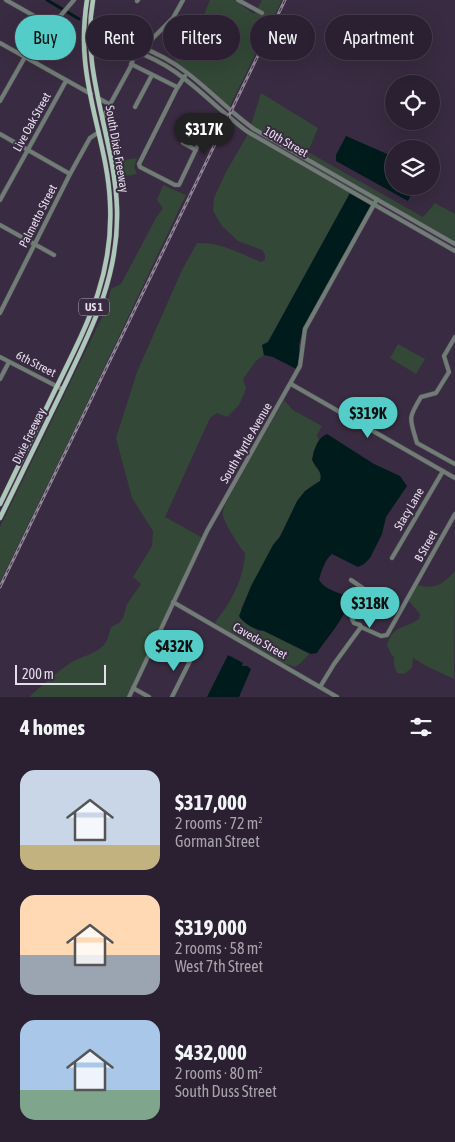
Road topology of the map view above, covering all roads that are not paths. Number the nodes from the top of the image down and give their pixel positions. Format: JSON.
{"nodes":[{"id":1,"x":6,"y":0,"type":"edge"},
{"id":2,"x":87,"y":0,"type":"edge"},
{"id":3,"x":93,"y":0,"type":"edge"},
{"id":4,"x":183,"y":0,"type":"edge"},
{"id":5,"x":238,"y":0,"type":"edge"},
{"id":6,"x":73,"y":1,"type":"edge"},
{"id":7,"x":262,"y":13,"type":"dead end"},
{"id":8,"x":33,"y":15,"type":"edge"},
{"id":9,"x":61,"y":15,"type":"edge"},
{"id":10,"x":91,"y":15,"type":"edge"},
{"id":11,"x":84,"y":35,"type":"joint"},
{"id":12,"x":153,"y":39,"type":"edge"},
{"id":13,"x":0,"y":43,"type":"edge"},
{"id":14,"x":15,"y":51,"type":"edge"},
{"id":15,"x":153,"y":52,"type":"edge"},
{"id":16,"x":23,"y":60,"type":"edge"},
{"id":17,"x":30,"y":60,"type":"edge"},
{"id":18,"x":92,"y":60,"type":"edge"},
{"id":19,"x":131,"y":60,"type":"edge"},
{"id":20,"x":153,"y":60,"type":"edge"},
{"id":21,"x":131,"y":64,"type":"junction"},
{"id":22,"x":187,"y":72,"type":"junction"},
{"id":23,"x":152,"y":75,"type":"junction"},
{"id":24,"x":183,"y":78,"type":"junction"},
{"id":25,"x":66,"y":81,"type":"junction"},
{"id":26,"x":177,"y":87,"type":"junction"},
{"id":27,"x":91,"y":94,"type":"junction"},
{"id":28,"x":98,"y":98,"type":"junction"},
{"id":29,"x":0,"y":101,"type":"edge"},
{"id":30,"x":109,"y":104,"type":"junction"},
{"id":31,"x":221,"y":104,"type":"junction"},
{"id":32,"x":135,"y":107,"type":"dead end"},
{"id":33,"x":218,"y":108,"type":"junction"},
{"id":34,"x":211,"y":118,"type":"dead end"},
{"id":35,"x":102,"y":119,"type":"junction"},
{"id":36,"x":242,"y":121,"type":"junction"},
{"id":37,"x":96,"y":122,"type":"junction"},
{"id":38,"x":239,"y":126,"type":"junction"},
{"id":39,"x":105,"y":130,"type":"junction"},
{"id":40,"x":99,"y":132,"type":"junction"},
{"id":41,"x":0,"y":134,"type":"edge"},
{"id":42,"x":108,"y":143,"type":"junction"},
{"id":43,"x":183,"y":143,"type":"dead end"},
{"id":44,"x":28,"y":150,"type":"junction"},
{"id":45,"x":196,"y":150,"type":"junction"},
{"id":46,"x":70,"y":174,"type":"junction"},
{"id":47,"x":376,"y":199,"type":"junction"},
{"id":48,"x":0,"y":200,"type":"edge"},
{"id":49,"x":110,"y":200,"type":"junction"},
{"id":50,"x":116,"y":200,"type":"junction"},
{"id":51,"x":374,"y":204,"type":"junction"},
{"id":52,"x":111,"y":221,"type":"junction"},
{"id":53,"x":117,"y":221,"type":"junction"},
{"id":54,"x":0,"y":225,"type":"edge"},
{"id":55,"x":34,"y":244,"type":"junction"},
{"id":56,"x":455,"y":244,"type":"edge"},
{"id":57,"x":455,"y":250,"type":"edge"},
{"id":58,"x":54,"y":255,"type":"dead end"},
{"id":59,"x":102,"y":282,"type":"junction"},
{"id":60,"x":108,"y":284,"type":"junction"},
{"id":61,"x":0,"y":313,"type":"edge"},
{"id":62,"x":82,"y":335,"type":"junction"},
{"id":63,"x":455,"y":337,"type":"edge"},
{"id":64,"x":88,"y":338,"type":"junction"},
{"id":65,"x":0,"y":357,"type":"edge"},
{"id":66,"x":9,"y":362,"type":"junction"},
{"id":67,"x":0,"y":379,"type":"edge"},
{"id":68,"x":290,"y":384,"type":"junction"},
{"id":69,"x":57,"y":386,"type":"junction"},
{"id":70,"x":62,"y":389,"type":"junction"},
{"id":71,"x":21,"y":462,"type":"junction"},
{"id":72,"x":26,"y":464,"type":"junction"},
{"id":73,"x":455,"y":464,"type":"edge"},
{"id":74,"x":443,"y":471,"type":"junction"},
{"id":75,"x":455,"y":478,"type":"edge"},
{"id":76,"x":0,"y":504,"type":"edge"},
{"id":77,"x":455,"y":514,"type":"edge"},
{"id":78,"x":0,"y":518,"type":"edge"},
{"id":79,"x":392,"y":558,"type":"dead end"},
{"id":80,"x":351,"y":580,"type":"dead end"},
{"id":81,"x":173,"y":602,"type":"junction"},
{"id":82,"x":361,"y":627,"type":"junction"},
{"id":83,"x":193,"y":654,"type":"dead end"},
{"id":84,"x":320,"y":687,"type":"junction"},
{"id":85,"x":133,"y":688,"type":"junction"},
{"id":86,"x":129,"y":697,"type":"edge"},
{"id":87,"x":149,"y":697,"type":"edge"},
{"id":88,"x":172,"y":697,"type":"edge"},
{"id":89,"x":337,"y":697,"type":"edge"}],
"edges":[{"from":1,"to":8,"type":"street"},
{"from":2,"to":11,"type":"main road","name":"South Dixie Freeway","number":"US 1"},
{"from":3,"to":10,"type":"main road","name":"South Dixie Freeway","number":"US 1"},
{"from":4,"to":12,"type":"street"},
{"from":5,"to":7,"type":"street"},
{"from":6,"to":9,"type":"street"},
{"from":11,"to":27,"type":"main road","name":"South Dixie Freeway","number":"US 1"},
{"from":13,"to":14,"type":"street"},
{"from":15,"to":22,"type":"street","name":"10th Street"},
{"from":16,"to":29,"type":"street"},
{"from":17,"to":25,"type":"street"},
{"from":18,"to":28,"type":"main road","name":"South Dixie Freeway","number":"US 1"},
{"from":19,"to":21,"type":"street"},
{"from":20,"to":24,"type":"street","name":"10th Street"},
{"from":21,"to":23,"type":"street"},
{"from":21,"to":30,"type":"street"},
{"from":22,"to":24,"type":"street"},
{"from":22,"to":31,"type":"street","name":"10th Street"},
{"from":23,"to":26,"type":"street"},
{"from":23,"to":32,"type":"street"},
{"from":24,"to":26,"type":"street"},
{"from":24,"to":33,"type":"street","name":"10th Street"},
{"from":25,"to":27,"type":"street"},
{"from":25,"to":44,"type":"street","name":"Live Oak Street"},
{"from":26,"to":45,"type":"street"},
{"from":27,"to":37,"type":"main road","name":"South Dixie Freeway","number":"US 1"},
{"from":28,"to":30,"type":"street"},
{"from":28,"to":35,"type":"main road","name":"South Dixie Freeway","number":"US 1"},
{"from":30,"to":35,"type":"street"},
{"from":31,"to":33,"type":"street"},
{"from":31,"to":36,"type":"street","name":"10th Street"},
{"from":33,"to":38,"type":"street","name":"10th Street"},
{"from":34,"to":45,"type":"street"},
{"from":35,"to":39,"type":"main road","name":"South Dixie Freeway","number":"US 1"},
{"from":36,"to":38,"type":"street"},
{"from":36,"to":47,"type":"street","name":"10th Street"},
{"from":37,"to":39,"type":"main road"},
{"from":37,"to":40,"type":"main road","name":"South Dixie Freeway","number":"US 1"},
{"from":38,"to":51,"type":"street","name":"10th Street"},
{"from":39,"to":42,"type":"main road","name":"South Dixie Freeway","number":"US 1"},
{"from":40,"to":42,"type":"main road"},
{"from":40,"to":46,"type":"street","name":"Palmetto Street"},
{"from":40,"to":49,"type":"main road","name":"South Dixie Freeway","number":"US 1"},
{"from":41,"to":44,"type":"street"},
{"from":42,"to":50,"type":"main road","name":"South Dixie Freeway","number":"US 1"},
{"from":43,"to":45,"type":"street"},
{"from":44,"to":46,"type":"street"},
{"from":44,"to":48,"type":"street","name":"Live Oak Street"},
{"from":46,"to":55,"type":"street","name":"Palmetto Street"},
{"from":47,"to":51,"type":"street","name":"South Myrtle Avenue"},
{"from":47,"to":56,"type":"street","name":"10th Street"},
{"from":49,"to":50,"type":"street"},
{"from":49,"to":52,"type":"main road","name":"South Dixie Freeway","number":"US 1"},
{"from":50,"to":53,"type":"main road","name":"South Dixie Freeway","number":"US 1"},
{"from":51,"to":57,"type":"street","name":"10th Street"},
{"from":51,"to":68,"type":"street","name":"South Myrtle Avenue"},
{"from":52,"to":53,"type":"street"},
{"from":52,"to":59,"type":"main road","name":"South Dixie Freeway","number":"US 1"},
{"from":53,"to":60,"type":"main road","name":"South Dixie Freeway","number":"US 1"},
{"from":54,"to":55,"type":"street"},
{"from":55,"to":58,"type":"street"},
{"from":55,"to":61,"type":"street","name":"Palmetto Street"},
{"from":59,"to":60,"type":"street"},
{"from":59,"to":62,"type":"main road","name":"South Dixie Freeway","number":"US 1"},
{"from":60,"to":64,"type":"main road","name":"South Dixie Freeway","number":"US 1"},
{"from":62,"to":64,"type":"street"},
{"from":62,"to":69,"type":"main road","name":"South Dixie Freeway","number":"US 1"},
{"from":63,"to":73,"type":"street"},
{"from":64,"to":70,"type":"main road","name":"South Dixie Freeway","number":"US 1"},
{"from":65,"to":66,"type":"street","name":"6th Street"},
{"from":66,"to":67,"type":"street"},
{"from":66,"to":69,"type":"street","name":"6th Street"},
{"from":68,"to":74,"type":"street"},
{"from":68,"to":81,"type":"street","name":"South Myrtle Avenue"},
{"from":69,"to":70,"type":"street","name":"6th Street"},
{"from":69,"to":71,"type":"main road","name":"Dixie Freeway","number":"US 1"},
{"from":70,"to":72,"type":"main road","name":"Dixie Freeway","number":"US 1"},
{"from":71,"to":72,"type":"street"},
{"from":71,"to":76,"type":"main road","name":"Dixie Freeway","number":"US 1"},
{"from":72,"to":78,"type":"main road","name":"Dixie Freeway","number":"US 1"},
{"from":74,"to":75,"type":"street"},
{"from":74,"to":79,"type":"street","name":"Stacy Lane"},
{"from":77,"to":82,"type":"street","name":"B Street"},
{"from":80,"to":82,"type":"street"},
{"from":81,"to":84,"type":"street","name":"Cavedo Street"},
{"from":81,"to":85,"type":"street","name":"South Myrtle Avenue"},
{"from":82,"to":84,"type":"street"},
{"from":83,"to":88,"type":"street"},
{"from":84,"to":89,"type":"street","name":"Cavedo Street"},
{"from":85,"to":86,"type":"street","name":"South Myrtle Avenue"},
{"from":85,"to":87,"type":"street"}]}
